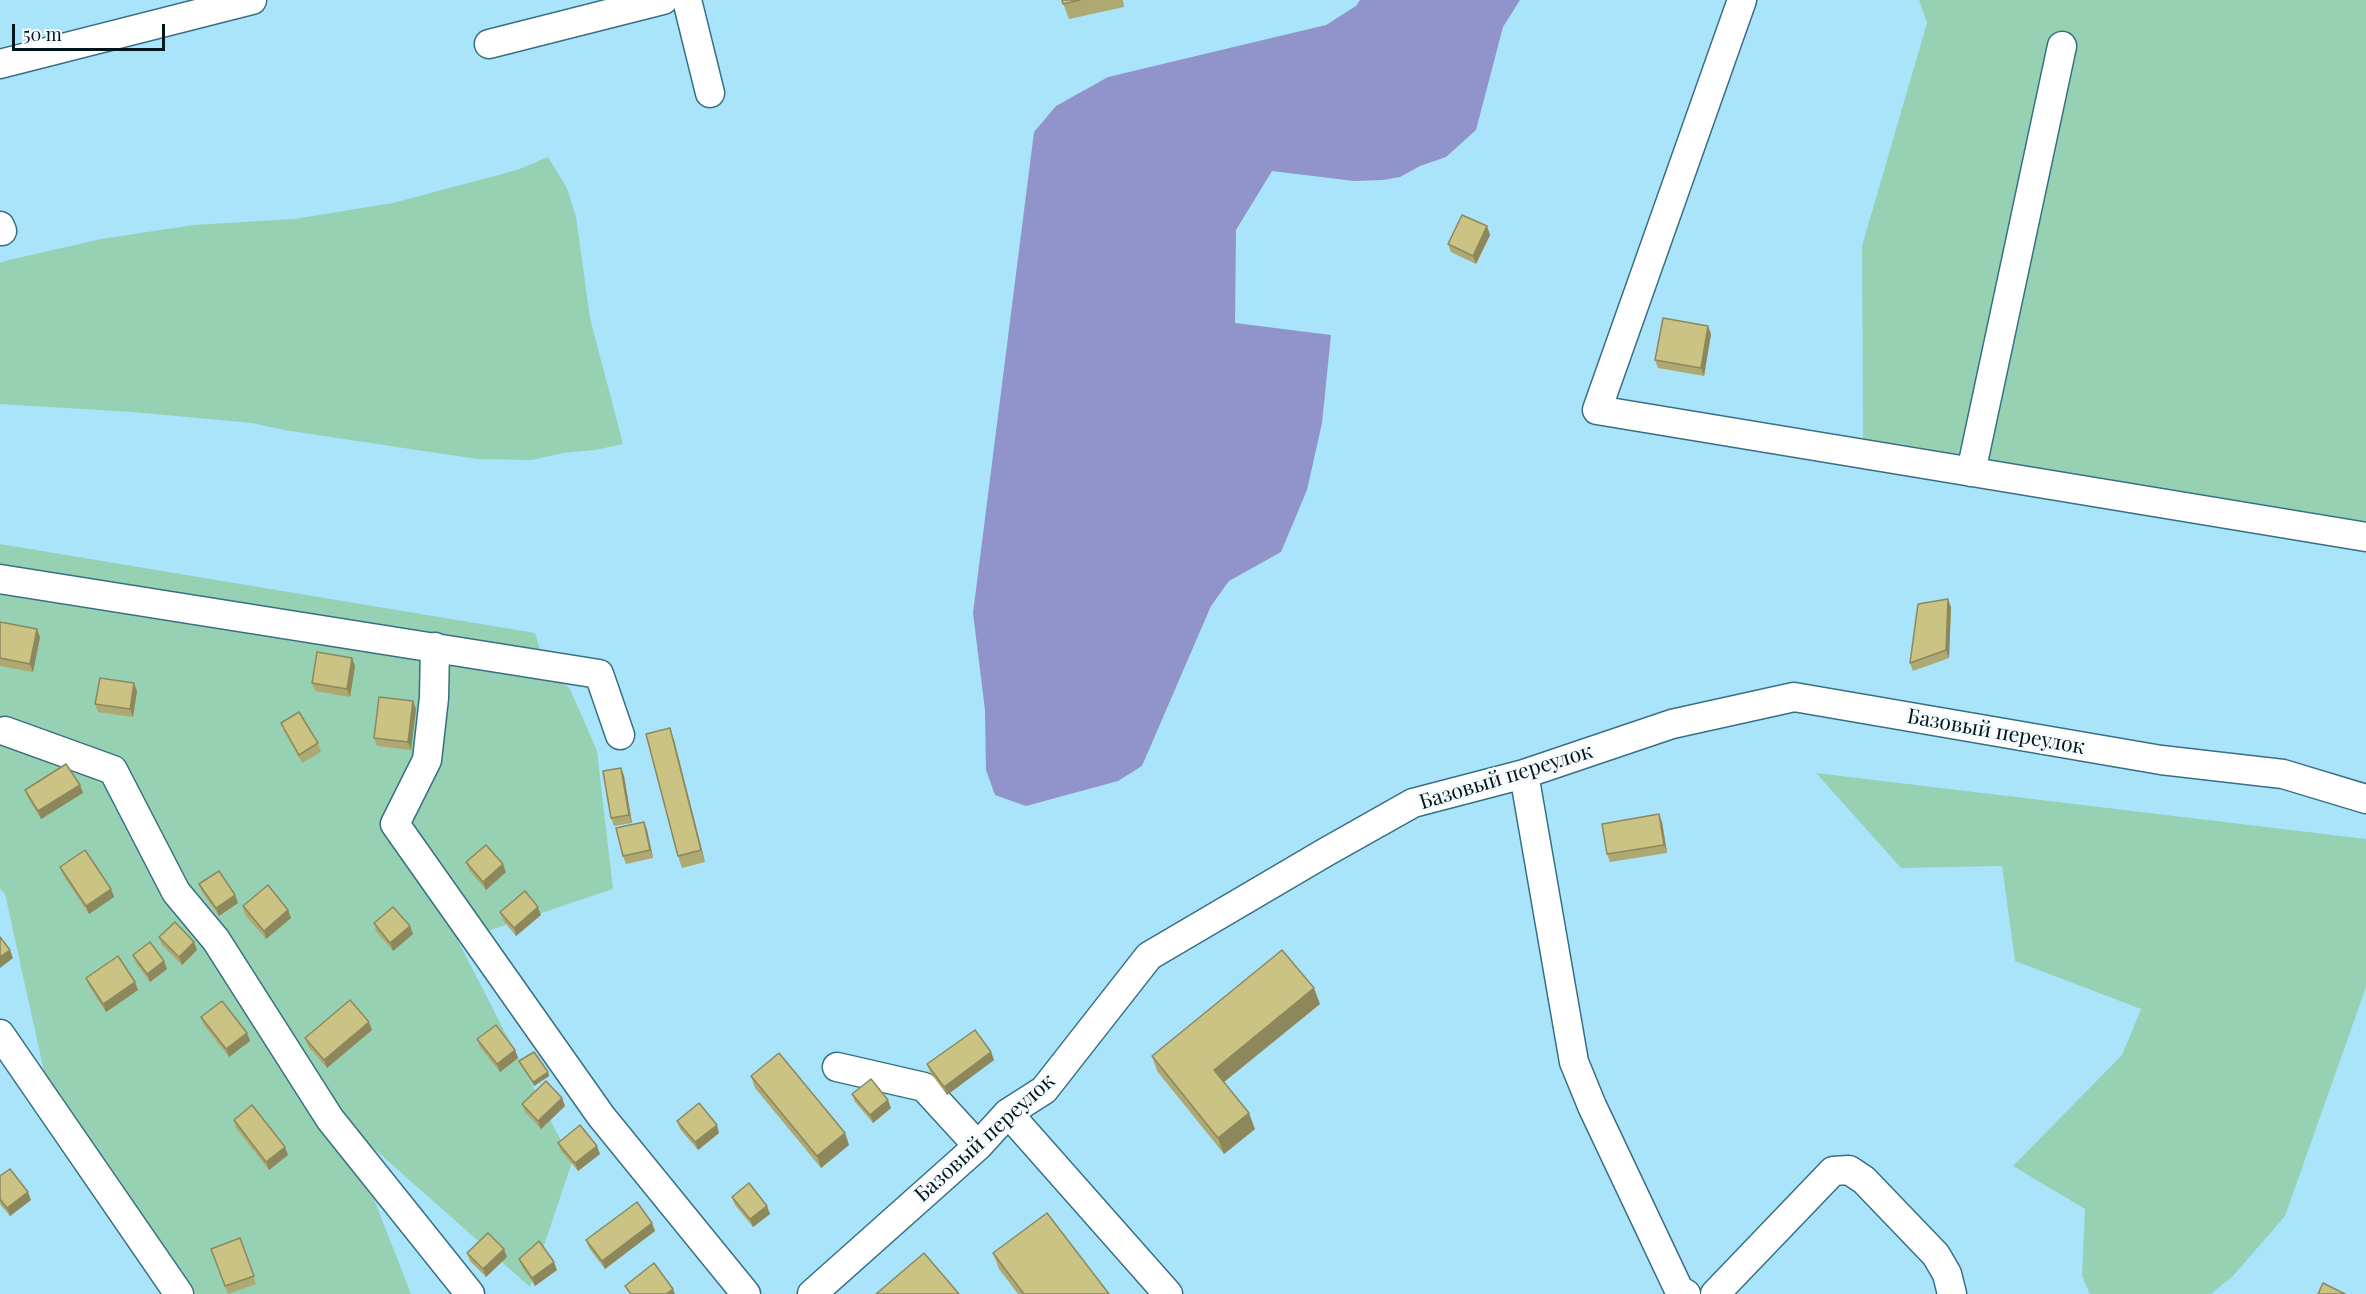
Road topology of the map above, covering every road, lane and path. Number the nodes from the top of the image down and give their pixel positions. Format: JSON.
{"nodes":[{"id":1,"x":252,"y":0,"type":"edge"},
{"id":2,"x":663,"y":0,"type":"edge"},
{"id":3,"x":687,"y":0,"type":"edge"},
{"id":4,"x":1742,"y":0,"type":"edge"},
{"id":5,"x":489,"y":44,"type":"dead end"},
{"id":6,"x":2062,"y":46,"type":"dead end"},
{"id":7,"x":0,"y":64,"type":"edge"},
{"id":8,"x":710,"y":93,"type":"dead end"},
{"id":9,"x":1971,"y":472,"type":"junction"},
{"id":10,"x":2366,"y":537,"type":"edge"},
{"id":11,"x":0,"y":579,"type":"edge"},
{"id":12,"x":435,"y":647,"type":"junction"},
{"id":13,"x":5,"y":731,"type":"dead end"},
{"id":14,"x":620,"y":735,"type":"dead end"},
{"id":15,"x":1524,"y":774,"type":"junction"},
{"id":16,"x":2366,"y":800,"type":"edge"},
{"id":17,"x":0,"y":1034,"type":"edge"},
{"id":18,"x":837,"y":1067,"type":"dead end"},
{"id":19,"x":1008,"y":1113,"type":"junction"},
{"id":20,"x":978,"y":1146,"type":"junction"},
{"id":21,"x":179,"y":1294,"type":"edge"},
{"id":22,"x":471,"y":1294,"type":"edge"},
{"id":23,"x":746,"y":1294,"type":"edge"},
{"id":24,"x":812,"y":1294,"type":"edge"},
{"id":25,"x":1168,"y":1294,"type":"edge"},
{"id":26,"x":1686,"y":1294,"type":"edge"},
{"id":27,"x":1715,"y":1294,"type":"edge"},
{"id":28,"x":1952,"y":1294,"type":"edge"}],
"edges":[{"from":1,"to":7,"type":"street"},
{"from":2,"to":5,"type":"street"},
{"from":3,"to":8,"type":"street"},
{"from":4,"to":9,"type":"street"},
{"from":6,"to":9,"type":"street"},
{"from":9,"to":10,"type":"street"},
{"from":11,"to":12,"type":"street"},
{"from":12,"to":14,"type":"street"},
{"from":12,"to":23,"type":"street"},
{"from":13,"to":22,"type":"street"},
{"from":15,"to":16,"type":"street","name":"Базовый переулок"},
{"from":15,"to":19,"type":"street","name":"Базовый переулок"},
{"from":15,"to":26,"type":"street"},
{"from":17,"to":21,"type":"street"},
{"from":18,"to":20,"type":"street"},
{"from":19,"to":20,"type":"street","name":"Базовый переулок"},
{"from":19,"to":25,"type":"street"},
{"from":20,"to":24,"type":"street","name":"Базовый переулок"},
{"from":27,"to":28,"type":"street"}]}
